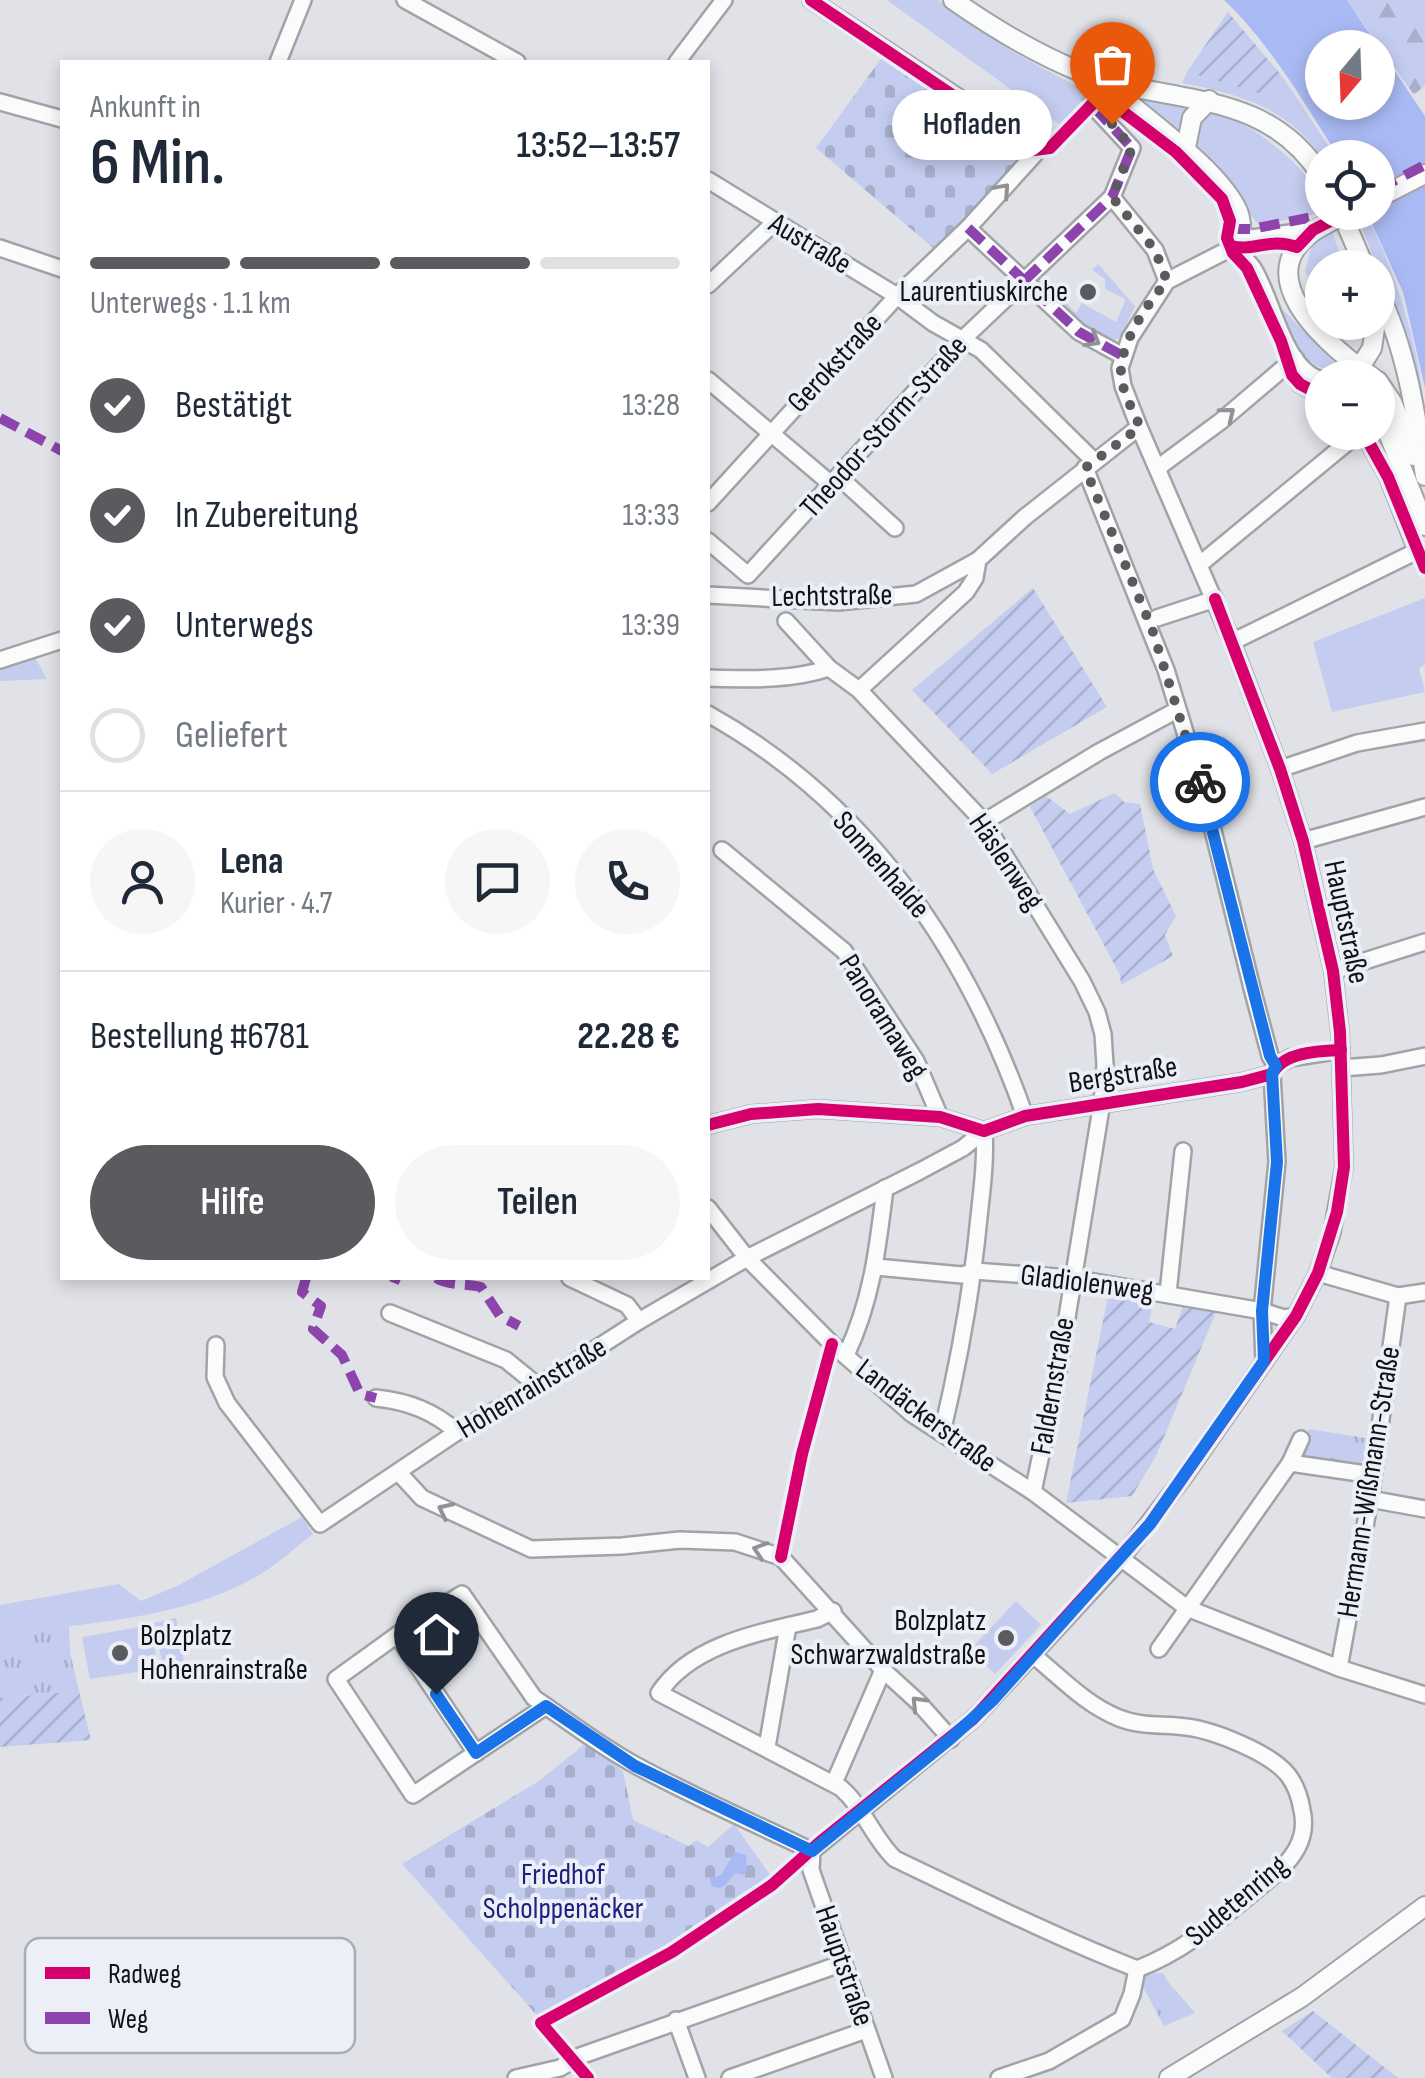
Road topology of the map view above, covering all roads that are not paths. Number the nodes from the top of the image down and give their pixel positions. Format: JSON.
{"nodes":[{"id":1,"x":303,"y":0,"type":"edge"},
{"id":2,"x":405,"y":0,"type":"edge"},
{"id":3,"x":724,"y":0,"type":"edge"},
{"id":4,"x":811,"y":0,"type":"edge"},
{"id":5,"x":953,"y":0,"type":"edge"},
{"id":6,"x":279,"y":60,"type":"edge"},
{"id":7,"x":513,"y":60,"type":"edge"},
{"id":8,"x":679,"y":60,"type":"edge"},
{"id":9,"x":1100,"y":78,"type":"junction"},
{"id":10,"x":1209,"y":100,"type":"junction"},
{"id":11,"x":0,"y":102,"type":"edge"},
{"id":12,"x":1091,"y":104,"type":"dead end"},
{"id":13,"x":60,"y":118,"type":"edge"},
{"id":14,"x":1184,"y":152,"type":"junction"},
{"id":15,"x":1305,"y":155,"type":"edge"},
{"id":16,"x":1425,"y":174,"type":"edge"},
{"id":17,"x":710,"y":181,"type":"edge"},
{"id":18,"x":1395,"y":189,"type":"edge"},
{"id":19,"x":1112,"y":197,"type":"junction"},
{"id":20,"x":774,"y":223,"type":"junction"},
{"id":21,"x":968,"y":228,"type":"junction"},
{"id":22,"x":1313,"y":230,"type":"joint"},
{"id":23,"x":1236,"y":244,"type":"junction"},
{"id":24,"x":0,"y":248,"type":"edge"},
{"id":25,"x":60,"y":268,"type":"edge"},
{"id":26,"x":1167,"y":281,"type":"junction"},
{"id":27,"x":1024,"y":282,"type":"junction"},
{"id":28,"x":710,"y":283,"type":"edge"},
{"id":29,"x":897,"y":296,"type":"junction"},
{"id":30,"x":1305,"y":314,"type":"edge"},
{"id":31,"x":1395,"y":331,"type":"edge"},
{"id":32,"x":963,"y":339,"type":"junction"},
{"id":33,"x":1327,"y":340,"type":"edge"},
{"id":34,"x":1123,"y":356,"type":"junction"},
{"id":35,"x":1291,"y":358,"type":"junction"},
{"id":36,"x":1347,"y":360,"type":"edge"},
{"id":37,"x":1305,"y":371,"type":"edge"},
{"id":38,"x":710,"y":382,"type":"edge"},
{"id":39,"x":1305,"y":387,"type":"edge"},
{"id":40,"x":1395,"y":410,"type":"edge"},
{"id":41,"x":1140,"y":427,"type":"junction"},
{"id":42,"x":772,"y":432,"type":"junction"},
{"id":43,"x":1340,"y":450,"type":"edge"},
{"id":44,"x":1372,"y":450,"type":"edge"},
{"id":45,"x":1395,"y":450,"type":"edge"},
{"id":46,"x":1090,"y":464,"type":"junction"},
{"id":47,"x":1159,"y":468,"type":"junction"},
{"id":48,"x":1425,"y":476,"type":"edge"},
{"id":49,"x":835,"y":481,"type":"junction"},
{"id":50,"x":1425,"y":485,"type":"edge"},
{"id":51,"x":710,"y":502,"type":"edge"},
{"id":52,"x":1425,"y":526,"type":"edge"},
{"id":53,"x":895,"y":528,"type":"dead end"},
{"id":54,"x":710,"y":543,"type":"edge"},
{"id":55,"x":978,"y":560,"type":"junction"},
{"id":56,"x":1199,"y":564,"type":"junction"},
{"id":57,"x":710,"y":595,"type":"edge"},
{"id":58,"x":1215,"y":599,"type":"junction"},
{"id":59,"x":1158,"y":618,"type":"dead end"},
{"id":60,"x":786,"y":621,"type":"dead end"},
{"id":61,"x":60,"y":641,"type":"edge"},
{"id":62,"x":1232,"y":642,"type":"junction"},
{"id":63,"x":0,"y":660,"type":"edge"},
{"id":64,"x":829,"y":668,"type":"junction"},
{"id":65,"x":710,"y":678,"type":"edge"},
{"id":66,"x":859,"y":690,"type":"junction"},
{"id":67,"x":1177,"y":710,"type":"junction"},
{"id":68,"x":710,"y":715,"type":"edge"},
{"id":69,"x":1425,"y":731,"type":"edge"},
{"id":70,"x":1280,"y":769,"type":"junction"},
{"id":71,"x":1425,"y":807,"type":"edge"},
{"id":72,"x":984,"y":822,"type":"junction"},
{"id":73,"x":1303,"y":841,"type":"junction"},
{"id":74,"x":722,"y":850,"type":"dead end"},
{"id":75,"x":1425,"y":942,"type":"edge"},
{"id":76,"x":1333,"y":971,"type":"junction"},
{"id":77,"x":1340,"y":1050,"type":"junction"},
{"id":78,"x":1425,"y":1056,"type":"edge"},
{"id":79,"x":1341,"y":1068,"type":"junction"},
{"id":80,"x":1274,"y":1070,"type":"junction"},
{"id":81,"x":1102,"y":1102,"type":"junction"},
{"id":82,"x":1025,"y":1116,"type":"junction"},
{"id":83,"x":940,"y":1117,"type":"junction"},
{"id":84,"x":710,"y":1124,"type":"edge"},
{"id":85,"x":984,"y":1132,"type":"junction"},
{"id":86,"x":1183,"y":1151,"type":"dead end"},
{"id":87,"x":884,"y":1188,"type":"junction"},
{"id":88,"x":710,"y":1210,"type":"edge"},
{"id":89,"x":748,"y":1258,"type":"junction"},
{"id":90,"x":876,"y":1267,"type":"junction"},
{"id":91,"x":974,"y":1271,"type":"junction"},
{"id":92,"x":1318,"y":1273,"type":"junction"},
{"id":93,"x":1071,"y":1278,"type":"junction"},
{"id":94,"x":574,"y":1280,"type":"edge"},
{"id":95,"x":710,"y":1280,"type":"edge"},
{"id":96,"x":710,"y":1280,"type":"edge"},
{"id":97,"x":1425,"y":1292,"type":"edge"},
{"id":98,"x":1168,"y":1293,"type":"junction"},
{"id":99,"x":1398,"y":1296,"type":"junction"},
{"id":100,"x":1262,"y":1311,"type":"junction"},
{"id":101,"x":390,"y":1313,"type":"dead end"},
{"id":102,"x":1296,"y":1316,"type":"junction"},
{"id":103,"x":639,"y":1321,"type":"junction"},
{"id":104,"x":216,"y":1345,"type":"dead end"},
{"id":105,"x":846,"y":1355,"type":"junction"},
{"id":106,"x":1264,"y":1361,"type":"junction"},
{"id":107,"x":538,"y":1386,"type":"junction"},
{"id":108,"x":376,"y":1398,"type":"dead end"},
{"id":109,"x":456,"y":1432,"type":"junction"},
{"id":110,"x":942,"y":1433,"type":"junction"},
{"id":111,"x":1302,"y":1439,"type":"dead end"},
{"id":112,"x":1290,"y":1462,"type":"junction"},
{"id":113,"x":399,"y":1473,"type":"junction"},
{"id":114,"x":1373,"y":1475,"type":"junction"},
{"id":115,"x":1034,"y":1492,"type":"junction"},
{"id":116,"x":1370,"y":1498,"type":"junction"},
{"id":117,"x":1425,"y":1509,"type":"edge"},
{"id":118,"x":1121,"y":1559,"type":"junction"},
{"id":119,"x":1187,"y":1608,"type":"junction"},
{"id":120,"x":833,"y":1611,"type":"junction"},
{"id":121,"x":788,"y":1626,"type":"junction"},
{"id":122,"x":396,"y":1635,"type":"junction"},
{"id":123,"x":1160,"y":1649,"type":"dead end"},
{"id":124,"x":1034,"y":1655,"type":"junction"},
{"id":125,"x":1339,"y":1668,"type":"junction"},
{"id":126,"x":883,"y":1670,"type":"junction"},
{"id":127,"x":1425,"y":1695,"type":"edge"},
{"id":128,"x":546,"y":1706,"type":"junction"},
{"id":129,"x":950,"y":1739,"type":"junction"},
{"id":130,"x":767,"y":1747,"type":"junction"},
{"id":131,"x":476,"y":1753,"type":"junction"},
{"id":132,"x":834,"y":1783,"type":"junction"},
{"id":133,"x":861,"y":1810,"type":"junction"},
{"id":134,"x":812,"y":1851,"type":"junction"},
{"id":135,"x":1425,"y":1906,"type":"edge"},
{"id":136,"x":843,"y":1963,"type":"junction"},
{"id":137,"x":1137,"y":1969,"type":"junction"},
{"id":138,"x":676,"y":2020,"type":"junction"},
{"id":139,"x":866,"y":2030,"type":"junction"},
{"id":140,"x":516,"y":2078,"type":"edge"},
{"id":141,"x":697,"y":2078,"type":"edge"},
{"id":142,"x":730,"y":2078,"type":"edge"},
{"id":143,"x":884,"y":2078,"type":"edge"},
{"id":144,"x":999,"y":2078,"type":"edge"},
{"id":145,"x":1169,"y":2078,"type":"edge"}],
"edges":[{"from":1,"to":6,"type":"street"},
{"from":2,"to":7,"type":"street"},
{"from":3,"to":8,"type":"street"},
{"from":21,"to":4,"type":"street","name":"Gerokstraße","one_way":true},
{"from":5,"to":9,"type":"main road"},
{"from":9,"to":10,"type":"main road"},
{"from":9,"to":14,"type":"main road"},
{"from":10,"to":14,"type":"main road"},
{"from":10,"to":15,"type":"main road"},
{"from":11,"to":13,"type":"street"},
{"from":12,"to":19,"type":"street"},
{"from":14,"to":23,"type":"main road"},
{"from":16,"to":18,"type":"main road"},
{"from":17,"to":20,"type":"street","name":"Austraße"},
{"from":19,"to":26,"type":"street"},
{"from":19,"to":27,"type":"street","name":"Theodor-Storm-Straße"},
{"from":20,"to":28,"type":"street"},
{"from":20,"to":29,"type":"street","name":"Austraße"},
{"from":21,"to":27,"type":"street"},
{"from":21,"to":29,"type":"street","name":"Gerokstraße"},
{"from":22,"to":23,"type":"street"},
{"from":22,"to":30,"type":"main road"},
{"from":23,"to":26,"type":"street"},
{"from":23,"to":35,"type":"street"},
{"from":24,"to":25,"type":"street"},
{"from":26,"to":34,"type":"street"},
{"from":27,"to":32,"type":"street","name":"Theodor-Storm-Straße"},
{"from":27,"to":34,"type":"street","one_way":true},
{"from":29,"to":32,"type":"street","name":"Austraße"},
{"from":29,"to":42,"type":"street","name":"Gerokstraße"},
{"from":31,"to":48,"type":"main road"},
{"from":32,"to":46,"type":"street","name":"Austraße"},
{"from":32,"to":49,"type":"street","name":"Theodor-Storm-Straße"},
{"from":33,"to":36,"type":"main road"},
{"from":34,"to":41,"type":"street","name":"Hauptstraße"},
{"from":35,"to":37,"type":"street"},
{"from":35,"to":39,"type":"street"},
{"from":47,"to":35,"type":"street","one_way":true},
{"from":38,"to":42,"type":"street"},
{"from":40,"to":50,"type":"main road"},
{"from":41,"to":46,"type":"street","name":"Lechtstraße"},
{"from":41,"to":47,"type":"street","name":"Hauptstraße"},
{"from":42,"to":49,"type":"street"},
{"from":42,"to":51,"type":"street","name":"Gerokstraße"},
{"from":43,"to":56,"type":"street"},
{"from":44,"to":62,"type":"street"},
{"from":45,"to":52,"type":"main road"},
{"from":46,"to":55,"type":"street","name":"Lechtstraße"},
{"from":46,"to":67,"type":"street"},
{"from":47,"to":56,"type":"street","name":"Hauptstraße"},
{"from":49,"to":53,"type":"street"},
{"from":49,"to":54,"type":"street","name":"Theodor-Storm-Straße"},
{"from":55,"to":57,"type":"street","name":"Lechtstraße"},
{"from":55,"to":66,"type":"street"},
{"from":56,"to":58,"type":"street","name":"Hauptstraße"},
{"from":58,"to":59,"type":"street"},
{"from":58,"to":62,"type":"street","name":"Hauptstraße"},
{"from":60,"to":64,"type":"street","name":"Häslenweg"},
{"from":61,"to":63,"type":"street"},
{"from":62,"to":70,"type":"street","name":"Hauptstraße"},
{"from":64,"to":65,"type":"street"},
{"from":64,"to":66,"type":"street","name":"Häslenweg"},
{"from":66,"to":72,"type":"street","name":"Häslenweg"},
{"from":67,"to":72,"type":"street"},
{"from":67,"to":80,"type":"street"},
{"from":68,"to":82,"type":"street","name":"Sonnenhalde"},
{"from":69,"to":70,"type":"street"},
{"from":70,"to":73,"type":"street","name":"Hauptstraße"},
{"from":71,"to":73,"type":"street"},
{"from":72,"to":81,"type":"street","name":"Häslenweg"},
{"from":73,"to":76,"type":"street","name":"Hauptstraße"},
{"from":74,"to":83,"type":"street","name":"Panoramaweg"},
{"from":75,"to":76,"type":"street"},
{"from":76,"to":77,"type":"street","name":"Hauptstraße"},
{"from":77,"to":79,"type":"street","name":"Hauptstraße"},
{"from":77,"to":80,"type":"street","name":"Bergstraße"},
{"from":78,"to":79,"type":"street"},
{"from":79,"to":92,"type":"street","name":"Hauptstraße"},
{"from":80,"to":81,"type":"street","name":"Bergstraße"},
{"from":80,"to":100,"type":"street"},
{"from":81,"to":82,"type":"street","name":"Bergstraße"},
{"from":81,"to":93,"type":"street","name":"Faldernstraße"},
{"from":82,"to":85,"type":"street","name":"Bergstraße"},
{"from":83,"to":84,"type":"street"},
{"from":83,"to":85,"type":"street"},
{"from":85,"to":87,"type":"street","name":"Bergstraße"},
{"from":85,"to":91,"type":"street"},
{"from":86,"to":98,"type":"street"},
{"from":87,"to":89,"type":"street","name":"Bergstraße"},
{"from":87,"to":90,"type":"street"},
{"from":88,"to":89,"type":"street","name":"Landäckerstraße"},
{"from":89,"to":96,"type":"street","name":"Hohenrainstraße"},
{"from":89,"to":105,"type":"street","name":"Landäckerstraße"},
{"from":90,"to":91,"type":"street","name":"Gladiolenweg"},
{"from":90,"to":105,"type":"street"},
{"from":91,"to":93,"type":"street","name":"Gladiolenweg"},
{"from":91,"to":110,"type":"street"},
{"from":92,"to":99,"type":"street"},
{"from":92,"to":102,"type":"street","name":"Hauptstraße"},
{"from":93,"to":98,"type":"street","name":"Gladiolenweg"},
{"from":93,"to":115,"type":"street","name":"Faldernstraße"},
{"from":94,"to":103,"type":"street"},
{"from":95,"to":103,"type":"street","name":"Hohenrainstraße"},
{"from":97,"to":99,"type":"street"},
{"from":98,"to":100,"type":"street","name":"Gladiolenweg"},
{"from":99,"to":114,"type":"street","name":"Hermann-Wißmann-Straße"},
{"from":100,"to":102,"type":"street","name":"Gladiolenweg"},
{"from":100,"to":106,"type":"street"},
{"from":101,"to":107,"type":"street"},
{"from":102,"to":106,"type":"street","name":"Hauptstraße"},
{"from":103,"to":107,"type":"street","name":"Hohenrainstraße"},
{"from":104,"to":113,"type":"street","name":"Hohenrainstraße"},
{"from":105,"to":110,"type":"street","name":"Landäckerstraße"},
{"from":106,"to":118,"type":"street","name":"Hauptstraße"},
{"from":107,"to":109,"type":"street","name":"Hohenrainstraße"},
{"from":108,"to":109,"type":"street"},
{"from":109,"to":113,"type":"street","name":"Hohenrainstraße"},
{"from":110,"to":115,"type":"street","name":"Landäckerstraße"},
{"from":111,"to":112,"type":"street"},
{"from":112,"to":114,"type":"street"},
{"from":112,"to":119,"type":"street"},
{"from":120,"to":113,"type":"street","one_way":true},
{"from":114,"to":116,"type":"street","name":"Hermann-Wißmann-Straße"},
{"from":115,"to":118,"type":"street","name":"Landäckerstraße"},
{"from":116,"to":117,"type":"street"},
{"from":116,"to":125,"type":"street","name":"Hermann-Wißmann-Straße"},
{"from":118,"to":119,"type":"street","name":"Landäckerstraße"},
{"from":118,"to":124,"type":"street","name":"Hauptstraße"},
{"from":119,"to":123,"type":"street"},
{"from":119,"to":125,"type":"street","name":"Landäckerstraße"},
{"from":120,"to":121,"type":"street"},
{"from":120,"to":126,"type":"street"},
{"from":121,"to":130,"type":"street"},
{"from":121,"to":130,"type":"street"},
{"from":122,"to":128,"type":"street"},
{"from":122,"to":131,"type":"street"},
{"from":122,"to":131,"type":"street"},
{"from":124,"to":129,"type":"street","name":"Hauptstraße"},
{"from":124,"to":137,"type":"street","name":"Sudetenring"},
{"from":125,"to":127,"type":"street","name":"Landäckerstraße"},
{"from":129,"to":126,"type":"street","one_way":true},
{"from":126,"to":132,"type":"street"},
{"from":128,"to":131,"type":"street"},
{"from":128,"to":134,"type":"street"},
{"from":129,"to":133,"type":"street","name":"Hauptstraße"},
{"from":130,"to":132,"type":"street"},
{"from":132,"to":133,"type":"street"},
{"from":133,"to":134,"type":"street","name":"Hauptstraße"},
{"from":133,"to":137,"type":"street"},
{"from":134,"to":136,"type":"street","name":"Hauptstraße"},
{"from":135,"to":145,"type":"main road"},
{"from":136,"to":138,"type":"street"},
{"from":136,"to":139,"type":"street","name":"Hauptstraße"},
{"from":137,"to":144,"type":"street"},
{"from":138,"to":140,"type":"street"},
{"from":138,"to":141,"type":"street"},
{"from":139,"to":142,"type":"street"},
{"from":139,"to":143,"type":"street","name":"Hauptstraße"}]}
